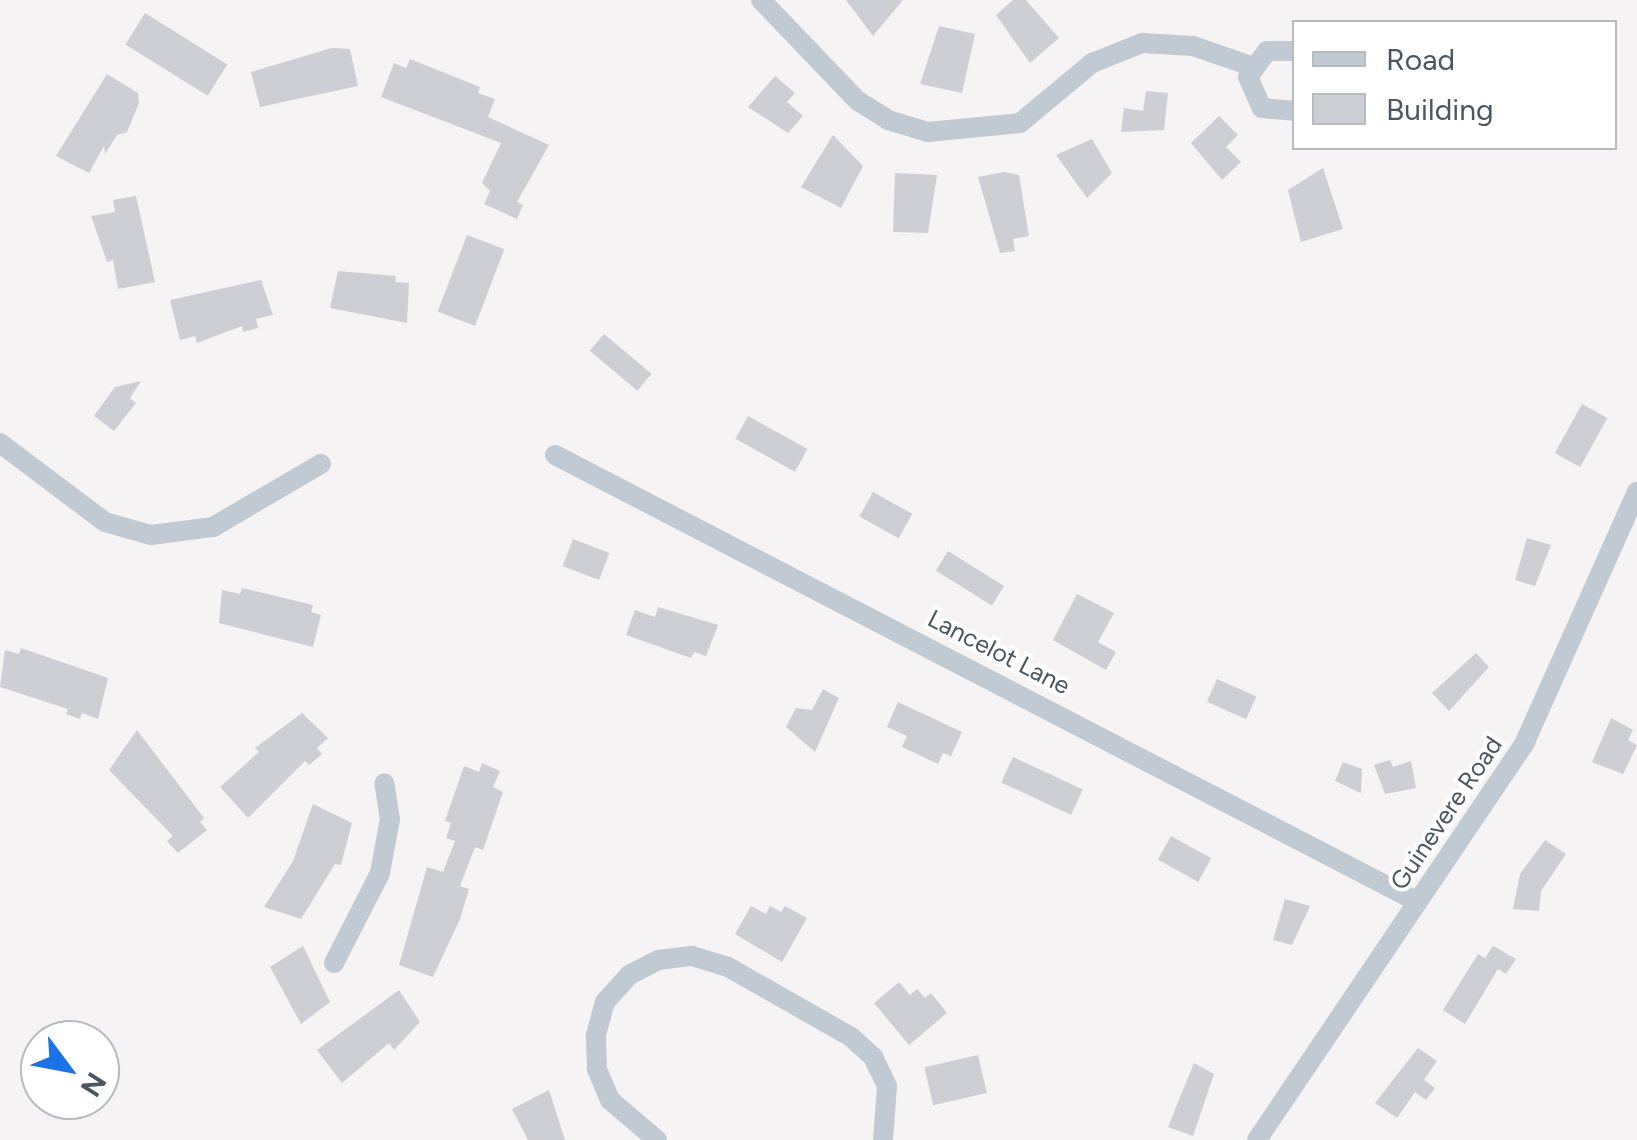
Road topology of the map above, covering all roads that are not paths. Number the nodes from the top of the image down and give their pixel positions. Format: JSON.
{"nodes":[{"id":1,"x":761,"y":0,"type":"edge"},
{"id":2,"x":1292,"y":51,"type":"edge"},
{"id":3,"x":1251,"y":66,"type":"junction"},
{"id":4,"x":1292,"y":111,"type":"edge"},
{"id":5,"x":0,"y":444,"type":"edge"},
{"id":6,"x":555,"y":455,"type":"dead end"},
{"id":7,"x":321,"y":464,"type":"dead end"},
{"id":8,"x":1637,"y":492,"type":"edge"},
{"id":9,"x":384,"y":784,"type":"dead end"},
{"id":10,"x":1416,"y":901,"type":"junction"},
{"id":11,"x":334,"y":962,"type":"dead end"},
{"id":12,"x":657,"y":1140,"type":"edge"},
{"id":13,"x":883,"y":1140,"type":"edge"},
{"id":14,"x":1257,"y":1140,"type":"edge"}],
"edges":[{"from":1,"to":3,"type":"street"},
{"from":2,"to":3,"type":"street"},
{"from":3,"to":4,"type":"street"},
{"from":5,"to":7,"type":"street"},
{"from":6,"to":10,"type":"street","name":"Lancelot Lane"},
{"from":8,"to":10,"type":"street","name":"Guinevere Road"},
{"from":9,"to":11,"type":"street"},
{"from":10,"to":14,"type":"street","name":"Guinevere Road"},
{"from":12,"to":13,"type":"street"}]}
